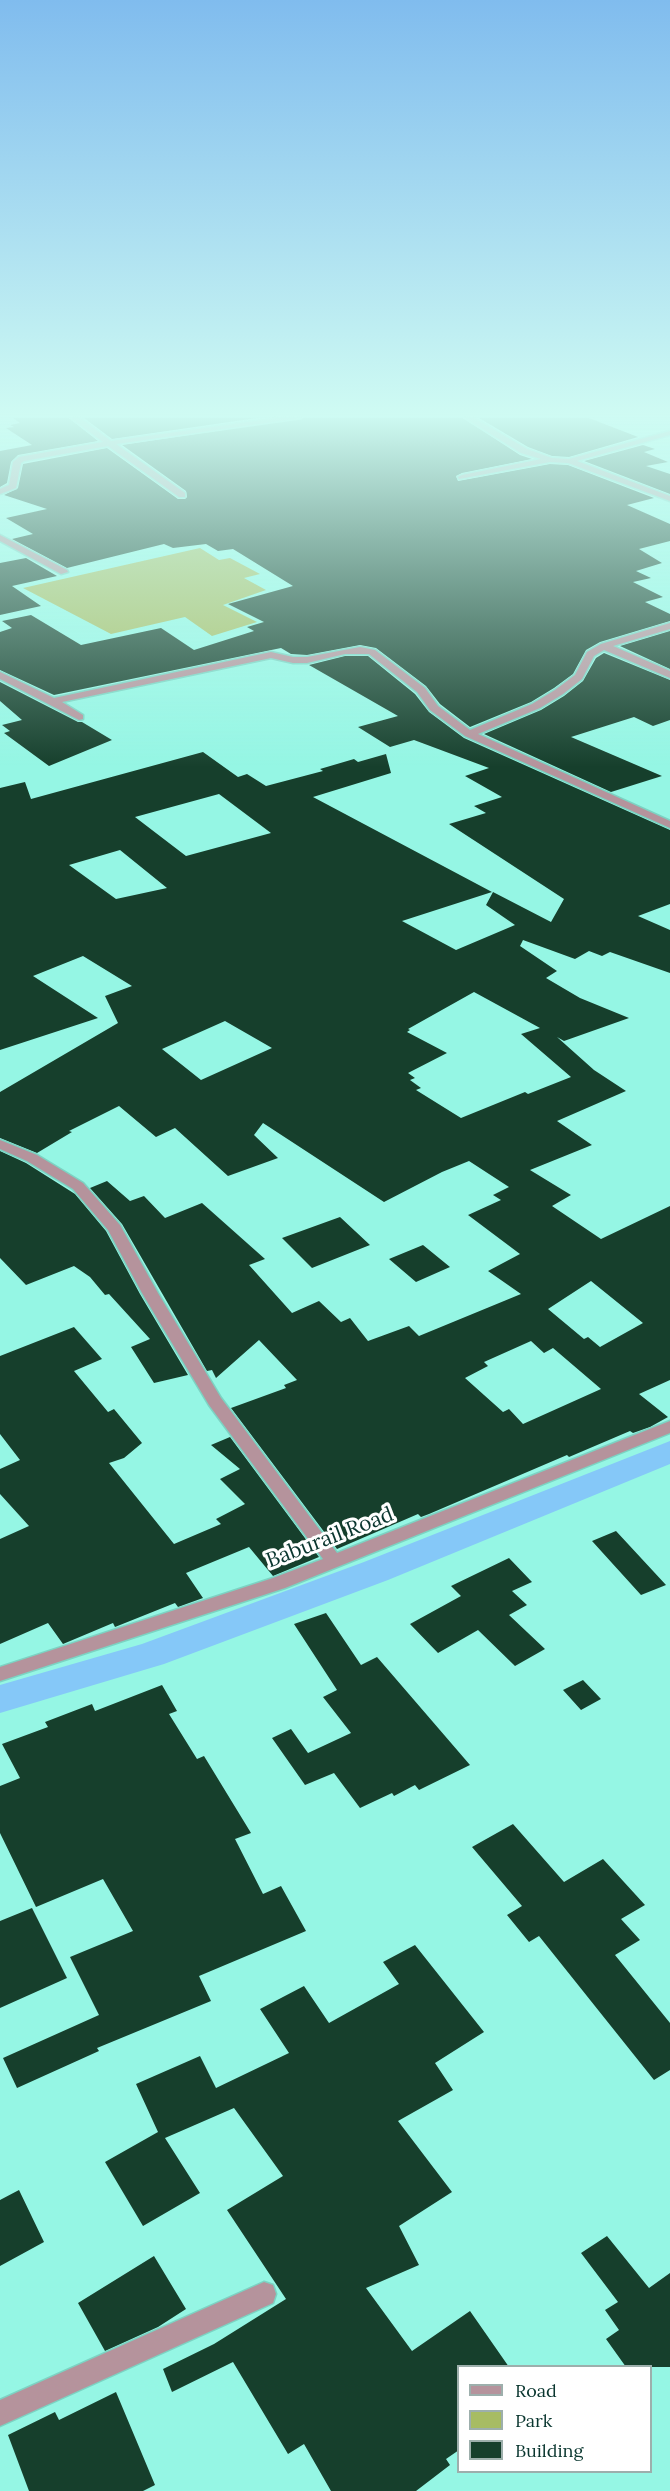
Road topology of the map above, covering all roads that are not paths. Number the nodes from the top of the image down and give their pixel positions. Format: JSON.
{"nodes":[{"id":1,"x":0,"y":538,"type":"edge"},
{"id":2,"x":64,"y":572,"type":"dead end"},
{"id":3,"x":670,"y":626,"type":"edge"},
{"id":4,"x":604,"y":646,"type":"junction"},
{"id":5,"x":0,"y":675,"type":"edge"},
{"id":6,"x":670,"y":675,"type":"edge"},
{"id":7,"x":53,"y":700,"type":"junction"},
{"id":8,"x":79,"y":717,"type":"dead end"},
{"id":9,"x":470,"y":734,"type":"junction"},
{"id":10,"x":670,"y":825,"type":"edge"},
{"id":11,"x":0,"y":1144,"type":"edge"},
{"id":12,"x":670,"y":1427,"type":"edge"},
{"id":13,"x":334,"y":1562,"type":"junction"},
{"id":14,"x":0,"y":1674,"type":"edge"},
{"id":15,"x":264,"y":2294,"type":"dead end"},
{"id":16,"x":0,"y":2413,"type":"edge"}],
"edges":[{"from":1,"to":2,"type":"street"},
{"from":3,"to":4,"type":"street"},
{"from":4,"to":6,"type":"street"},
{"from":4,"to":9,"type":"street"},
{"from":5,"to":7,"type":"street"},
{"from":7,"to":8,"type":"street"},
{"from":7,"to":9,"type":"street"},
{"from":9,"to":10,"type":"street"},
{"from":11,"to":13,"type":"street"},
{"from":12,"to":13,"type":"street","name":"Baburail Road"},
{"from":13,"to":14,"type":"street","name":"Baburail Road"},
{"from":15,"to":16,"type":"street"}]}
